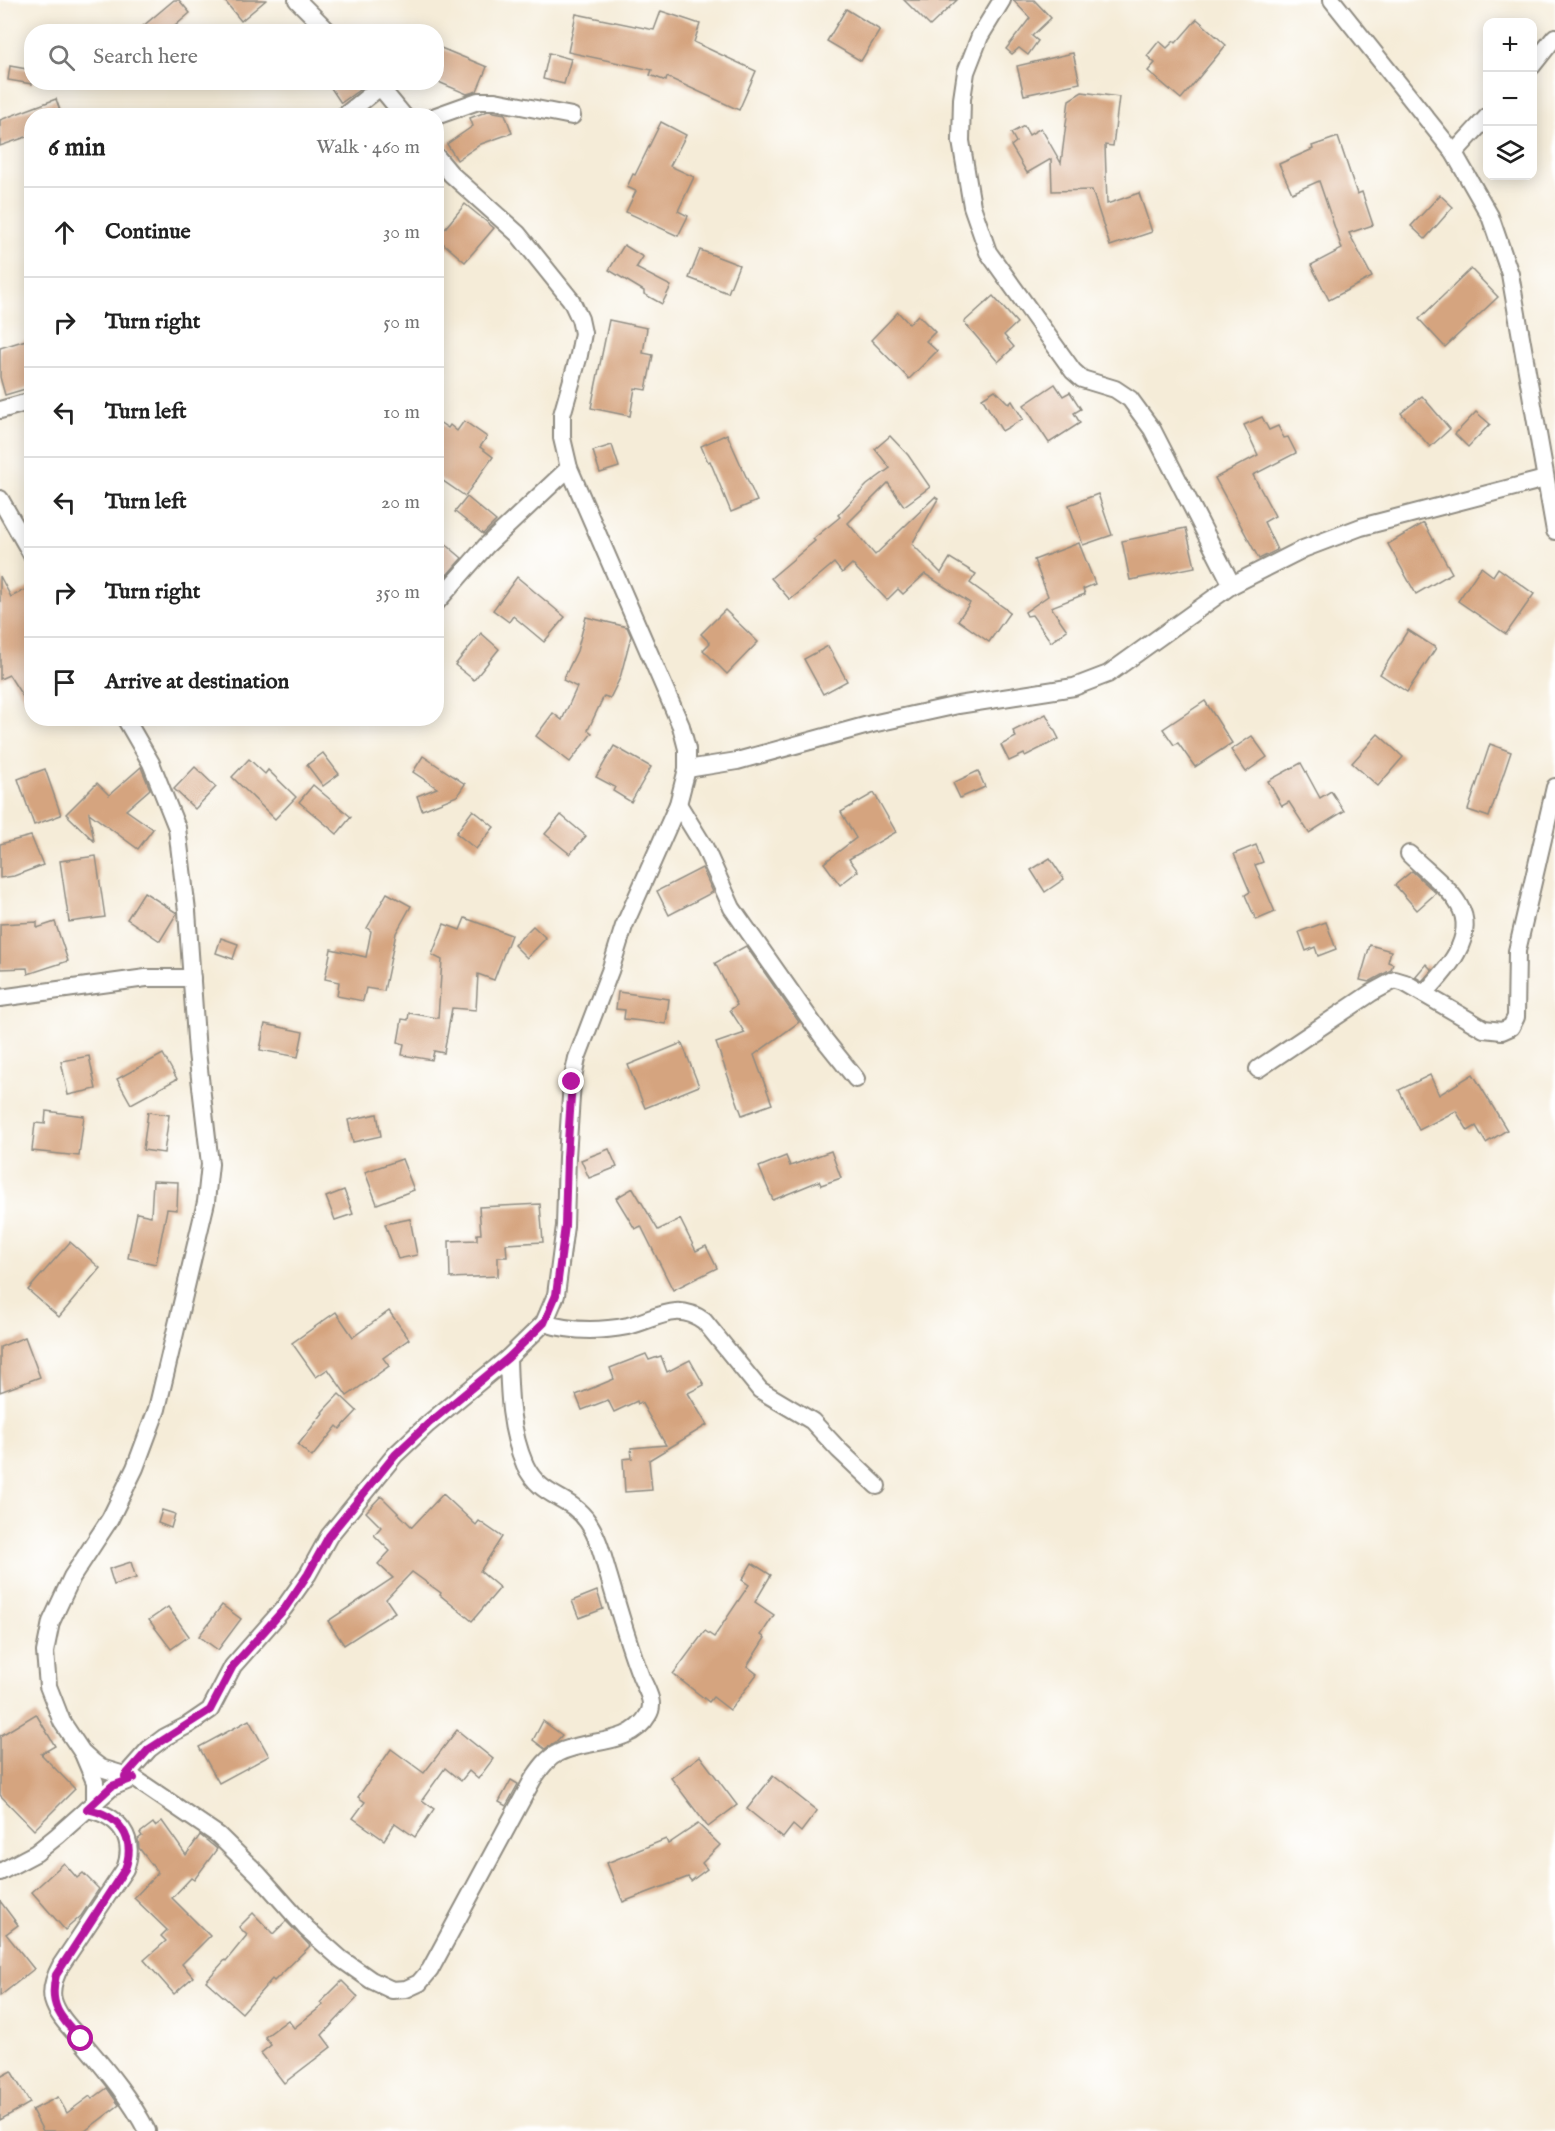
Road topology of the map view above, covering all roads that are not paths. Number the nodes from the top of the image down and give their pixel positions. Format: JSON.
{"nodes":[{"id":1,"x":297,"y":0,"type":"edge"},
{"id":2,"x":1002,"y":0,"type":"edge"},
{"id":3,"x":1332,"y":0,"type":"edge"},
{"id":4,"x":321,"y":24,"type":"edge"},
{"id":5,"x":1555,"y":37,"type":"edge"},
{"id":6,"x":1537,"y":61,"type":"edge"},
{"id":7,"x":373,"y":90,"type":"edge"},
{"id":8,"x":382,"y":90,"type":"edge"},
{"id":9,"x":353,"y":108,"type":"edge"},
{"id":10,"x":397,"y":108,"type":"edge"},
{"id":11,"x":444,"y":113,"type":"edge"},
{"id":12,"x":572,"y":116,"type":"dead end"},
{"id":13,"x":1483,"y":121,"type":"edge"},
{"id":14,"x":1454,"y":153,"type":"junction"},
{"id":15,"x":444,"y":165,"type":"edge"},
{"id":16,"x":24,"y":402,"type":"edge"},
{"id":17,"x":0,"y":410,"type":"edge"},
{"id":18,"x":1548,"y":446,"type":"edge"},
{"id":19,"x":569,"y":468,"type":"junction"},
{"id":20,"x":1545,"y":479,"type":"junction"},
{"id":21,"x":0,"y":499,"type":"edge"},
{"id":22,"x":1555,"y":531,"type":"edge"},
{"id":23,"x":24,"y":541,"type":"edge"},
{"id":24,"x":1232,"y":585,"type":"junction"},
{"id":25,"x":444,"y":594,"type":"edge"},
{"id":26,"x":130,"y":726,"type":"edge"},
{"id":27,"x":687,"y":769,"type":"junction"},
{"id":28,"x":1555,"y":787,"type":"edge"},
{"id":29,"x":678,"y":804,"type":"junction"},
{"id":30,"x":1409,"y":854,"type":"dead end"},
{"id":31,"x":192,"y":978,"type":"junction"},
{"id":32,"x":1424,"y":994,"type":"junction"},
{"id":33,"x":0,"y":998,"type":"edge"},
{"id":34,"x":1258,"y":1069,"type":"dead end"},
{"id":35,"x":856,"y":1079,"type":"dead end"},
{"id":36,"x":544,"y":1323,"type":"junction"},
{"id":37,"x":508,"y":1358,"type":"junction"},
{"id":38,"x":877,"y":1486,"type":"dead end"},
{"id":39,"x":82,"y":1752,"type":"junction"},
{"id":40,"x":130,"y":1777,"type":"junction"},
{"id":41,"x":91,"y":1805,"type":"junction"},
{"id":42,"x":0,"y":1872,"type":"edge"},
{"id":43,"x":147,"y":2131,"type":"edge"}],
"edges":[{"from":1,"to":4,"type":"street"},
{"from":2,"to":24,"type":"street"},
{"from":3,"to":14,"type":"street"},
{"from":5,"to":6,"type":"street"},
{"from":7,"to":9,"type":"street"},
{"from":8,"to":10,"type":"street"},
{"from":11,"to":12,"type":"street"},
{"from":13,"to":14,"type":"street"},
{"from":14,"to":18,"type":"street"},
{"from":15,"to":19,"type":"street"},
{"from":16,"to":17,"type":"street"},
{"from":18,"to":20,"type":"street"},
{"from":19,"to":25,"type":"street"},
{"from":19,"to":27,"type":"street"},
{"from":20,"to":22,"type":"street"},
{"from":20,"to":24,"type":"street"},
{"from":21,"to":23,"type":"street"},
{"from":24,"to":27,"type":"street"},
{"from":26,"to":31,"type":"street"},
{"from":27,"to":29,"type":"street"},
{"from":28,"to":32,"type":"street"},
{"from":29,"to":35,"type":"street"},
{"from":29,"to":36,"type":"street"},
{"from":30,"to":32,"type":"street"},
{"from":31,"to":33,"type":"street"},
{"from":31,"to":39,"type":"street"},
{"from":32,"to":34,"type":"street"},
{"from":36,"to":37,"type":"street"},
{"from":36,"to":38,"type":"street"},
{"from":37,"to":40,"type":"street"},
{"from":37,"to":40,"type":"street"},
{"from":39,"to":40,"type":"street"},
{"from":39,"to":41,"type":"street"},
{"from":40,"to":41,"type":"street"},
{"from":41,"to":42,"type":"street"},
{"from":41,"to":43,"type":"street"}]}
